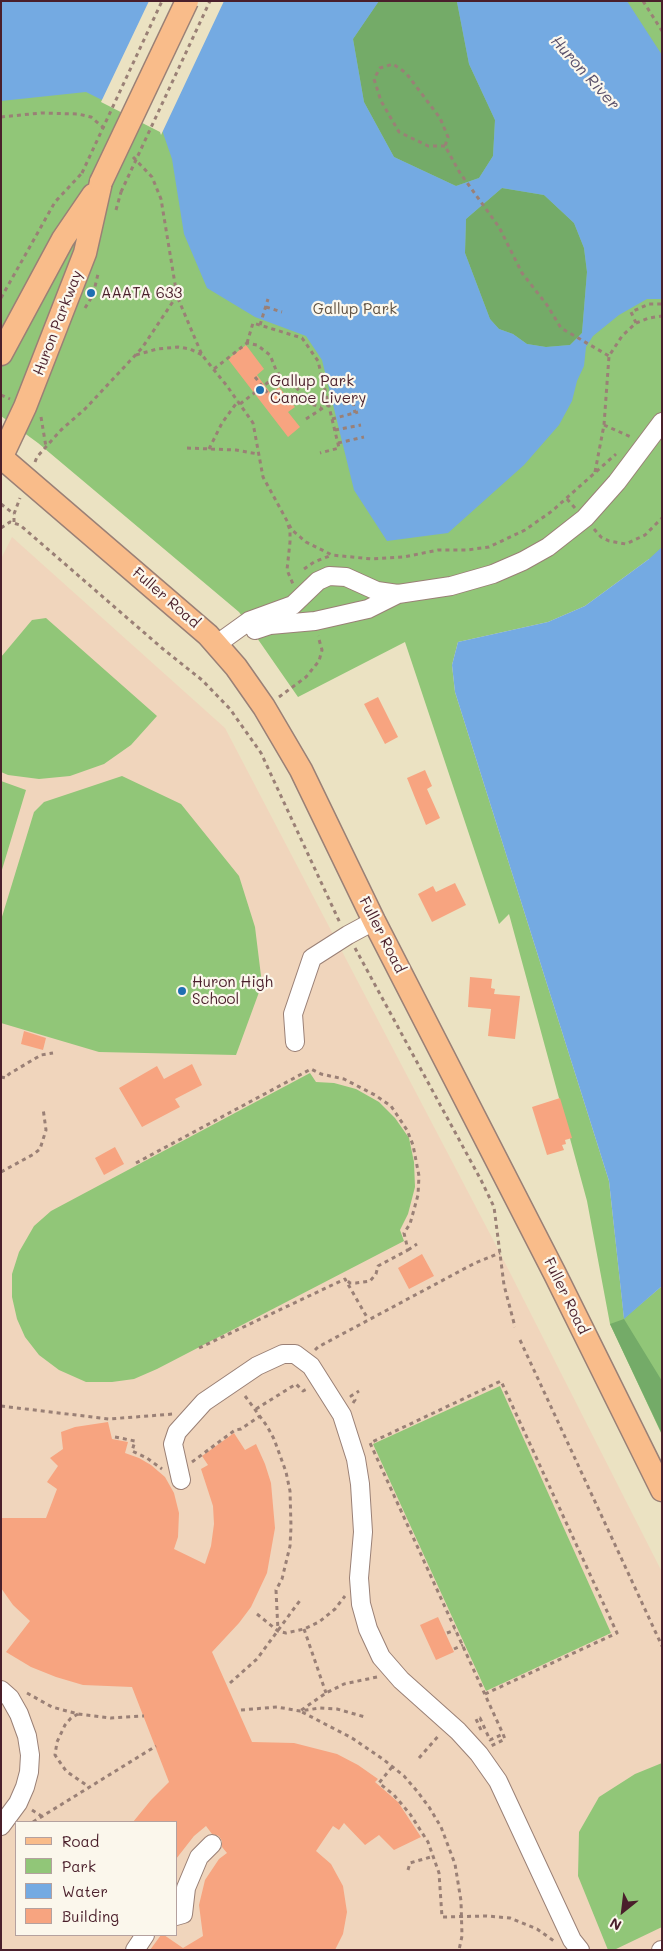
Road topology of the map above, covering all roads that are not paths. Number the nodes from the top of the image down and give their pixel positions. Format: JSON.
{"nodes":[{"id":1,"x":187,"y":1,"type":"edge"},
{"id":2,"x":101,"y":182,"type":"junction"},
{"id":3,"x":1,"y":354,"type":"edge"},
{"id":4,"x":662,"y":422,"type":"edge"},
{"id":5,"x":1,"y":457,"type":"edge"},
{"id":6,"x":398,"y":594,"type":"junction"},
{"id":7,"x":220,"y":648,"type":"junction"},
{"id":8,"x":374,"y":921,"type":"junction"},
{"id":9,"x":294,"y":1042,"type":"dead end"},
{"id":10,"x":181,"y":1475,"type":"road end"},
{"id":11,"x":662,"y":1490,"type":"edge"},
{"id":12,"x":1,"y":1690,"type":"edge"},
{"id":13,"x":1,"y":1826,"type":"edge"},
{"id":14,"x":212,"y":1844,"type":"dead end"},
{"id":15,"x":178,"y":1915,"type":"edge"},
{"id":16,"x":144,"y":1936,"type":"edge"},
{"id":17,"x":135,"y":1950,"type":"edge"},
{"id":18,"x":580,"y":1950,"type":"edge"}],
"edges":[{"from":1,"to":2,"type":"main road","name":"Huron Parkway","bridge":true},
{"from":2,"to":3,"type":"main road","name":"Huron Parkway"},
{"from":2,"to":5,"type":"main road","name":"Huron Parkway"},
{"from":4,"to":6,"type":"lane"},
{"from":5,"to":7,"type":"main road","name":"Fuller Road"},
{"from":6,"to":7,"type":"lane"},
{"from":6,"to":7,"type":"lane"},
{"from":7,"to":8,"type":"main road","name":"Fuller Road"},
{"from":8,"to":9,"type":"lane"},
{"from":8,"to":11,"type":"main road","name":"Fuller Road"},
{"from":10,"to":18,"type":"lane"},
{"from":12,"to":13,"type":"lane"},
{"from":14,"to":15,"type":"lane"},
{"from":16,"to":17,"type":"lane"}]}
